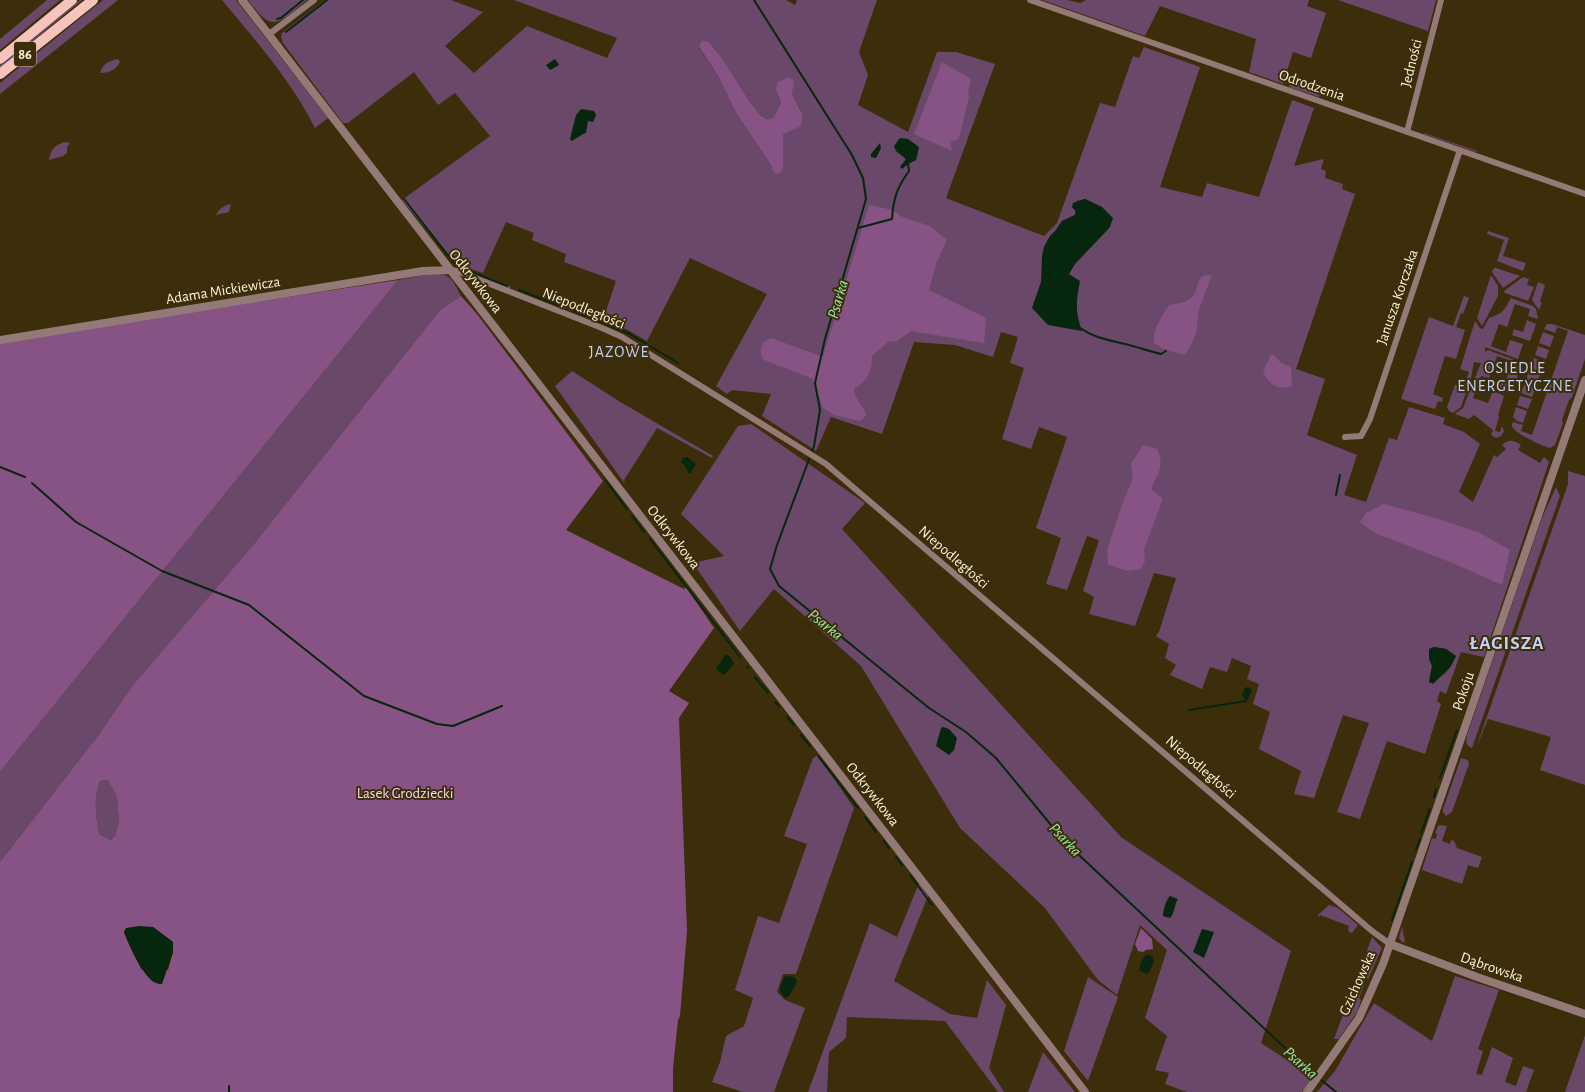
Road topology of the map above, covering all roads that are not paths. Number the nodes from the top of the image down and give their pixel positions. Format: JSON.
{"nodes":[{"id":1,"x":72,"y":0,"type":"edge"},
{"id":2,"x":93,"y":0,"type":"edge"},
{"id":3,"x":242,"y":0,"type":"edge"},
{"id":4,"x":314,"y":0,"type":"edge"},
{"id":5,"x":1030,"y":0,"type":"edge"},
{"id":6,"x":1441,"y":0,"type":"edge"},
{"id":7,"x":268,"y":35,"type":"junction"},
{"id":8,"x":0,"y":59,"type":"edge"},
{"id":9,"x":0,"y":74,"type":"edge"},
{"id":10,"x":1407,"y":132,"type":"junction"},
{"id":11,"x":1460,"y":150,"type":"junction"},
{"id":12,"x":1585,"y":194,"type":"edge"},
{"id":13,"x":450,"y":270,"type":"junction"},
{"id":14,"x":0,"y":340,"type":"edge"},
{"id":15,"x":1585,"y":380,"type":"edge"},
{"id":16,"x":1345,"y":437,"type":"dead end"},
{"id":17,"x":1390,"y":944,"type":"junction"},
{"id":18,"x":1585,"y":1014,"type":"edge"},
{"id":19,"x":1309,"y":1090,"type":"edge"},
{"id":20,"x":1085,"y":1092,"type":"edge"}],
"edges":[{"from":1,"to":8,"type":"main road","number":"86"},
{"from":2,"to":9,"type":"main road","number":"86"},
{"from":3,"to":7,"type":"street","name":"Odkrywkowa"},
{"from":4,"to":7,"type":"street"},
{"from":5,"to":10,"type":"street","name":"Odrodzenia"},
{"from":6,"to":10,"type":"street","name":"Jedności"},
{"from":7,"to":13,"type":"street","name":"Odkrywkowa"},
{"from":10,"to":11,"type":"street","name":"Odrodzenia"},
{"from":11,"to":12,"type":"street","name":"Odrodzenia"},
{"from":11,"to":16,"type":"street","name":"Janusza Korczaka"},
{"from":13,"to":14,"type":"street","name":"Adama Mickiewicza"},
{"from":13,"to":17,"type":"street","name":"Niepodległości"},
{"from":13,"to":20,"type":"street","name":"Odkrywkowa"},
{"from":15,"to":17,"type":"street","name":"Pokoju"},
{"from":17,"to":18,"type":"street","name":"Dąbrowska"},
{"from":17,"to":19,"type":"street","name":"Gzichowska"}]}
